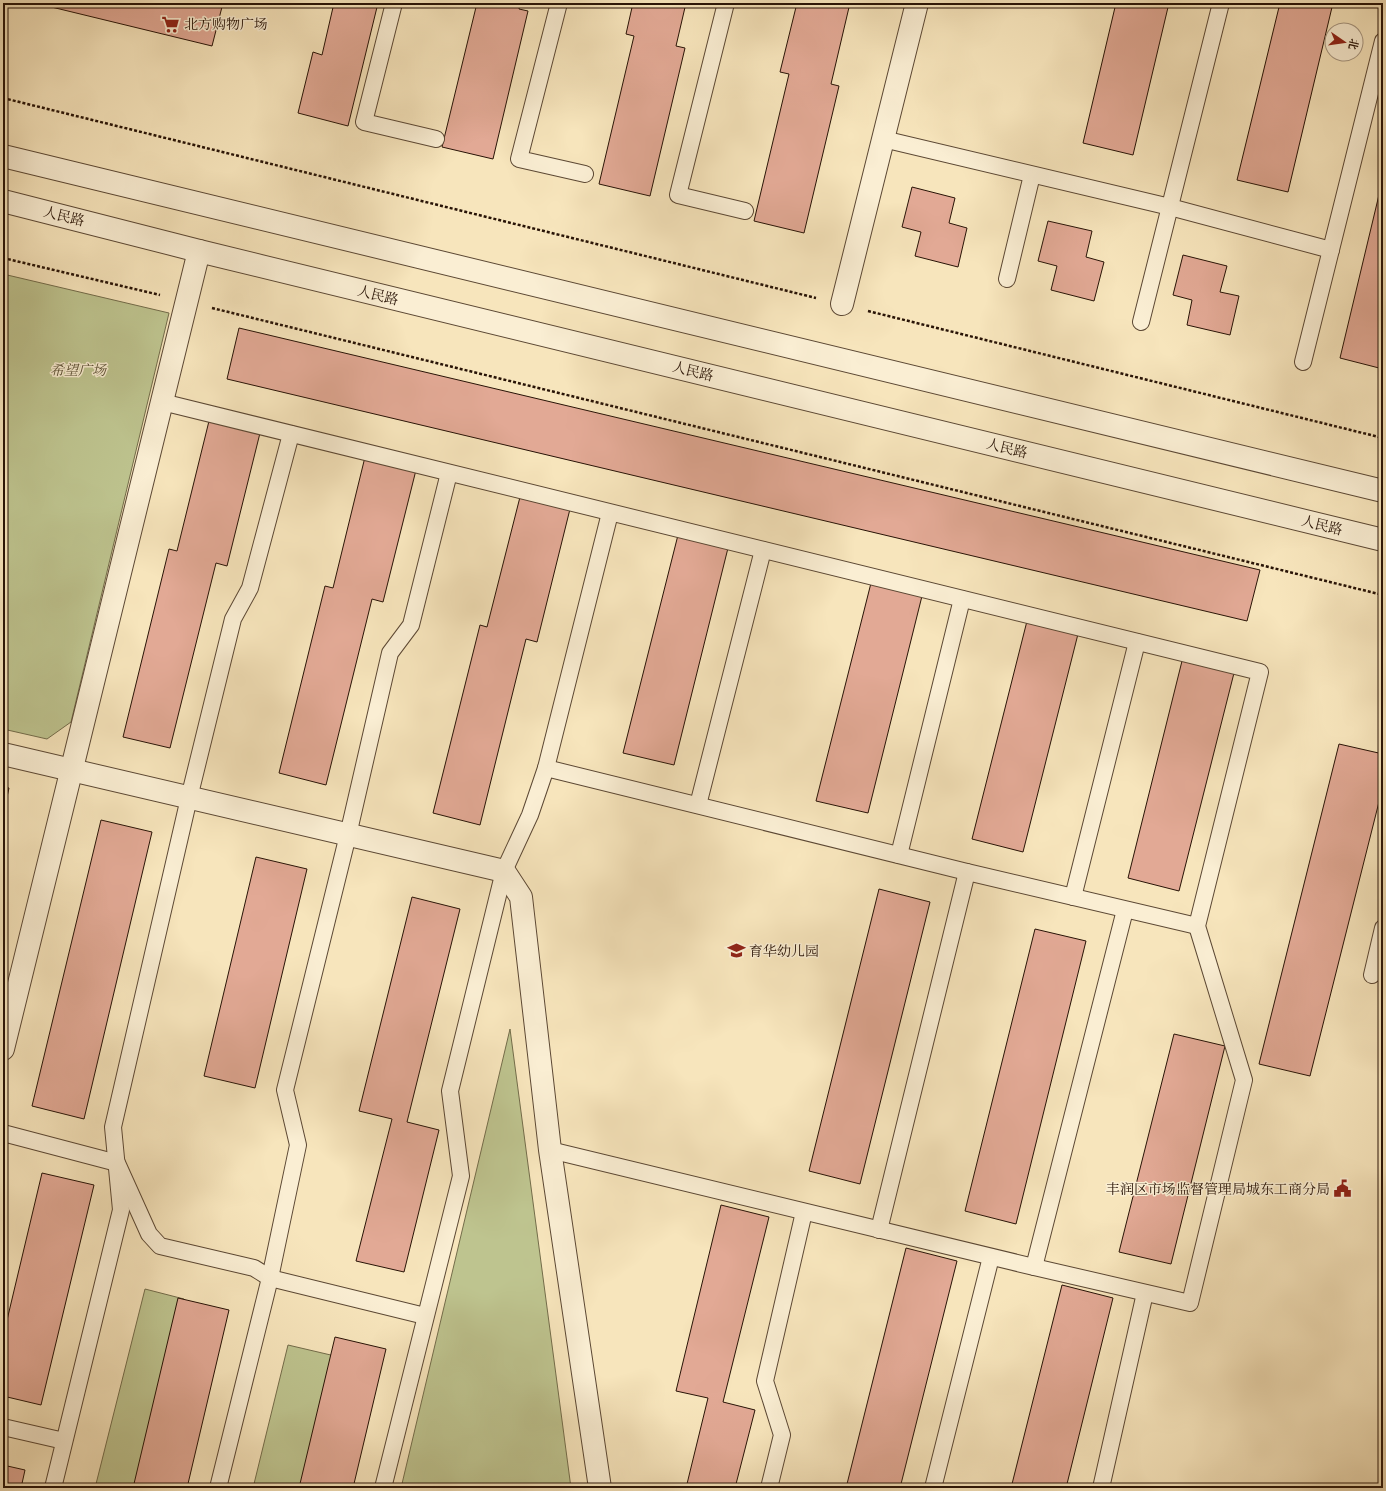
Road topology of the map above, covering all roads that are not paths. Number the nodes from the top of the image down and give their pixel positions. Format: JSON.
{"nodes":[{"id":1,"x":394,"y":3,"type":"edge"},
{"id":2,"x":559,"y":3,"type":"edge"},
{"id":3,"x":726,"y":3,"type":"edge"},
{"id":4,"x":917,"y":3,"type":"edge"},
{"id":5,"x":1221,"y":3,"type":"edge"},
{"id":6,"x":1383,"y":41,"type":"edge"},
{"id":7,"x":436,"y":139,"type":"dead end"},
{"id":8,"x":883,"y":139,"type":"junction"},
{"id":9,"x":3,"y":156,"type":"edge"},
{"id":10,"x":585,"y":174,"type":"dead end"},
{"id":11,"x":1032,"y":175,"type":"junction"},
{"id":12,"x":3,"y":200,"type":"edge"},
{"id":13,"x":1170,"y":207,"type":"junction"},
{"id":14,"x":744,"y":211,"type":"dead end"},
{"id":15,"x":1331,"y":250,"type":"junction"},
{"id":16,"x":199,"y":251,"type":"junction"},
{"id":17,"x":1007,"y":279,"type":"dead end"},
{"id":18,"x":842,"y":304,"type":"road end"},
{"id":19,"x":1141,"y":322,"type":"dead end"},
{"id":20,"x":1303,"y":362,"type":"dead end"},
{"id":21,"x":162,"y":402,"type":"junction"},
{"id":22,"x":291,"y":434,"type":"junction"},
{"id":23,"x":449,"y":473,"type":"junction"},
{"id":24,"x":1383,"y":491,"type":"edge"},
{"id":25,"x":610,"y":513,"type":"junction"},
{"id":26,"x":1383,"y":540,"type":"edge"},
{"id":27,"x":763,"y":550,"type":"junction"},
{"id":28,"x":962,"y":599,"type":"junction"},
{"id":29,"x":1137,"y":642,"type":"junction"},
{"id":30,"x":3,"y":754,"type":"edge"},
{"id":31,"x":546,"y":768,"type":"junction"},
{"id":32,"x":71,"y":771,"type":"junction"},
{"id":33,"x":189,"y":798,"type":"junction"},
{"id":34,"x":698,"y":805,"type":"junction"},
{"id":35,"x":348,"y":835,"type":"junction"},
{"id":36,"x":899,"y":855,"type":"junction"},
{"id":37,"x":504,"y":871,"type":"junction"},
{"id":38,"x":967,"y":872,"type":"junction"},
{"id":39,"x":1073,"y":897,"type":"junction"},
{"id":40,"x":1125,"y":910,"type":"junction"},
{"id":41,"x":1197,"y":926,"type":"junction"},
{"id":42,"x":1383,"y":928,"type":"edge"},
{"id":43,"x":1372,"y":975,"type":"dead end"},
{"id":44,"x":3,"y":1049,"type":"edge"},
{"id":45,"x":3,"y":1133,"type":"edge"},
{"id":46,"x":550,"y":1150,"type":"junction"},
{"id":47,"x":118,"y":1164,"type":"junction"},
{"id":48,"x":804,"y":1212,"type":"junction"},
{"id":49,"x":879,"y":1230,"type":"junction"},
{"id":50,"x":991,"y":1257,"type":"junction"},
{"id":51,"x":1034,"y":1267,"type":"junction"},
{"id":52,"x":270,"y":1278,"type":"junction"},
{"id":53,"x":1145,"y":1293,"type":"junction"},
{"id":54,"x":425,"y":1316,"type":"junction"},
{"id":55,"x":3,"y":1427,"type":"edge"},
{"id":56,"x":64,"y":1441,"type":"junction"},
{"id":57,"x":53,"y":1488,"type":"edge"},
{"id":58,"x":218,"y":1488,"type":"edge"},
{"id":59,"x":383,"y":1488,"type":"edge"},
{"id":60,"x":600,"y":1488,"type":"edge"},
{"id":61,"x":769,"y":1488,"type":"edge"},
{"id":62,"x":933,"y":1488,"type":"edge"},
{"id":63,"x":1101,"y":1488,"type":"edge"}],
"edges":[{"from":1,"to":7,"type":"lane"},
{"from":2,"to":10,"type":"lane"},
{"from":3,"to":14,"type":"lane"},
{"from":4,"to":8,"type":"street"},
{"from":5,"to":13,"type":"lane"},
{"from":6,"to":15,"type":"lane"},
{"from":8,"to":11,"type":"lane"},
{"from":8,"to":18,"type":"street"},
{"from":9,"to":24,"type":"street"},
{"from":11,"to":13,"type":"lane"},
{"from":11,"to":17,"type":"lane"},
{"from":12,"to":16,"type":"street","name":"人民路"},
{"from":13,"to":15,"type":"lane"},
{"from":13,"to":19,"type":"lane"},
{"from":15,"to":20,"type":"lane"},
{"from":16,"to":21,"type":"street"},
{"from":16,"to":26,"type":"street","name":"人民路"},
{"from":21,"to":22,"type":"lane"},
{"from":21,"to":32,"type":"street"},
{"from":22,"to":23,"type":"lane"},
{"from":22,"to":33,"type":"lane"},
{"from":23,"to":25,"type":"lane"},
{"from":23,"to":35,"type":"lane"},
{"from":25,"to":27,"type":"lane"},
{"from":25,"to":31,"type":"lane"},
{"from":27,"to":28,"type":"lane"},
{"from":27,"to":34,"type":"lane"},
{"from":28,"to":29,"type":"lane"},
{"from":28,"to":36,"type":"lane"},
{"from":29,"to":39,"type":"lane"},
{"from":29,"to":41,"type":"lane"},
{"from":30,"to":32,"type":"street"},
{"from":31,"to":34,"type":"lane"},
{"from":31,"to":37,"type":"lane"},
{"from":32,"to":33,"type":"street"},
{"from":32,"to":44,"type":"street"},
{"from":33,"to":35,"type":"street"},
{"from":33,"to":47,"type":"lane"},
{"from":34,"to":36,"type":"lane"},
{"from":35,"to":37,"type":"street"},
{"from":35,"to":52,"type":"lane"},
{"from":36,"to":38,"type":"lane"},
{"from":37,"to":46,"type":"street"},
{"from":37,"to":54,"type":"lane"},
{"from":38,"to":39,"type":"lane"},
{"from":38,"to":49,"type":"lane"},
{"from":39,"to":40,"type":"lane"},
{"from":40,"to":41,"type":"lane"},
{"from":40,"to":51,"type":"lane"},
{"from":41,"to":53,"type":"lane"},
{"from":42,"to":43,"type":"lane"},
{"from":45,"to":47,"type":"lane"},
{"from":46,"to":48,"type":"lane"},
{"from":46,"to":60,"type":"street"},
{"from":47,"to":52,"type":"lane"},
{"from":47,"to":56,"type":"lane"},
{"from":48,"to":49,"type":"lane"},
{"from":48,"to":61,"type":"lane"},
{"from":49,"to":50,"type":"lane"},
{"from":50,"to":51,"type":"lane"},
{"from":50,"to":62,"type":"lane"},
{"from":51,"to":53,"type":"lane"},
{"from":52,"to":54,"type":"lane"},
{"from":52,"to":58,"type":"lane"},
{"from":53,"to":63,"type":"lane"},
{"from":54,"to":59,"type":"lane"},
{"from":55,"to":56,"type":"lane"},
{"from":56,"to":57,"type":"lane"}]}
